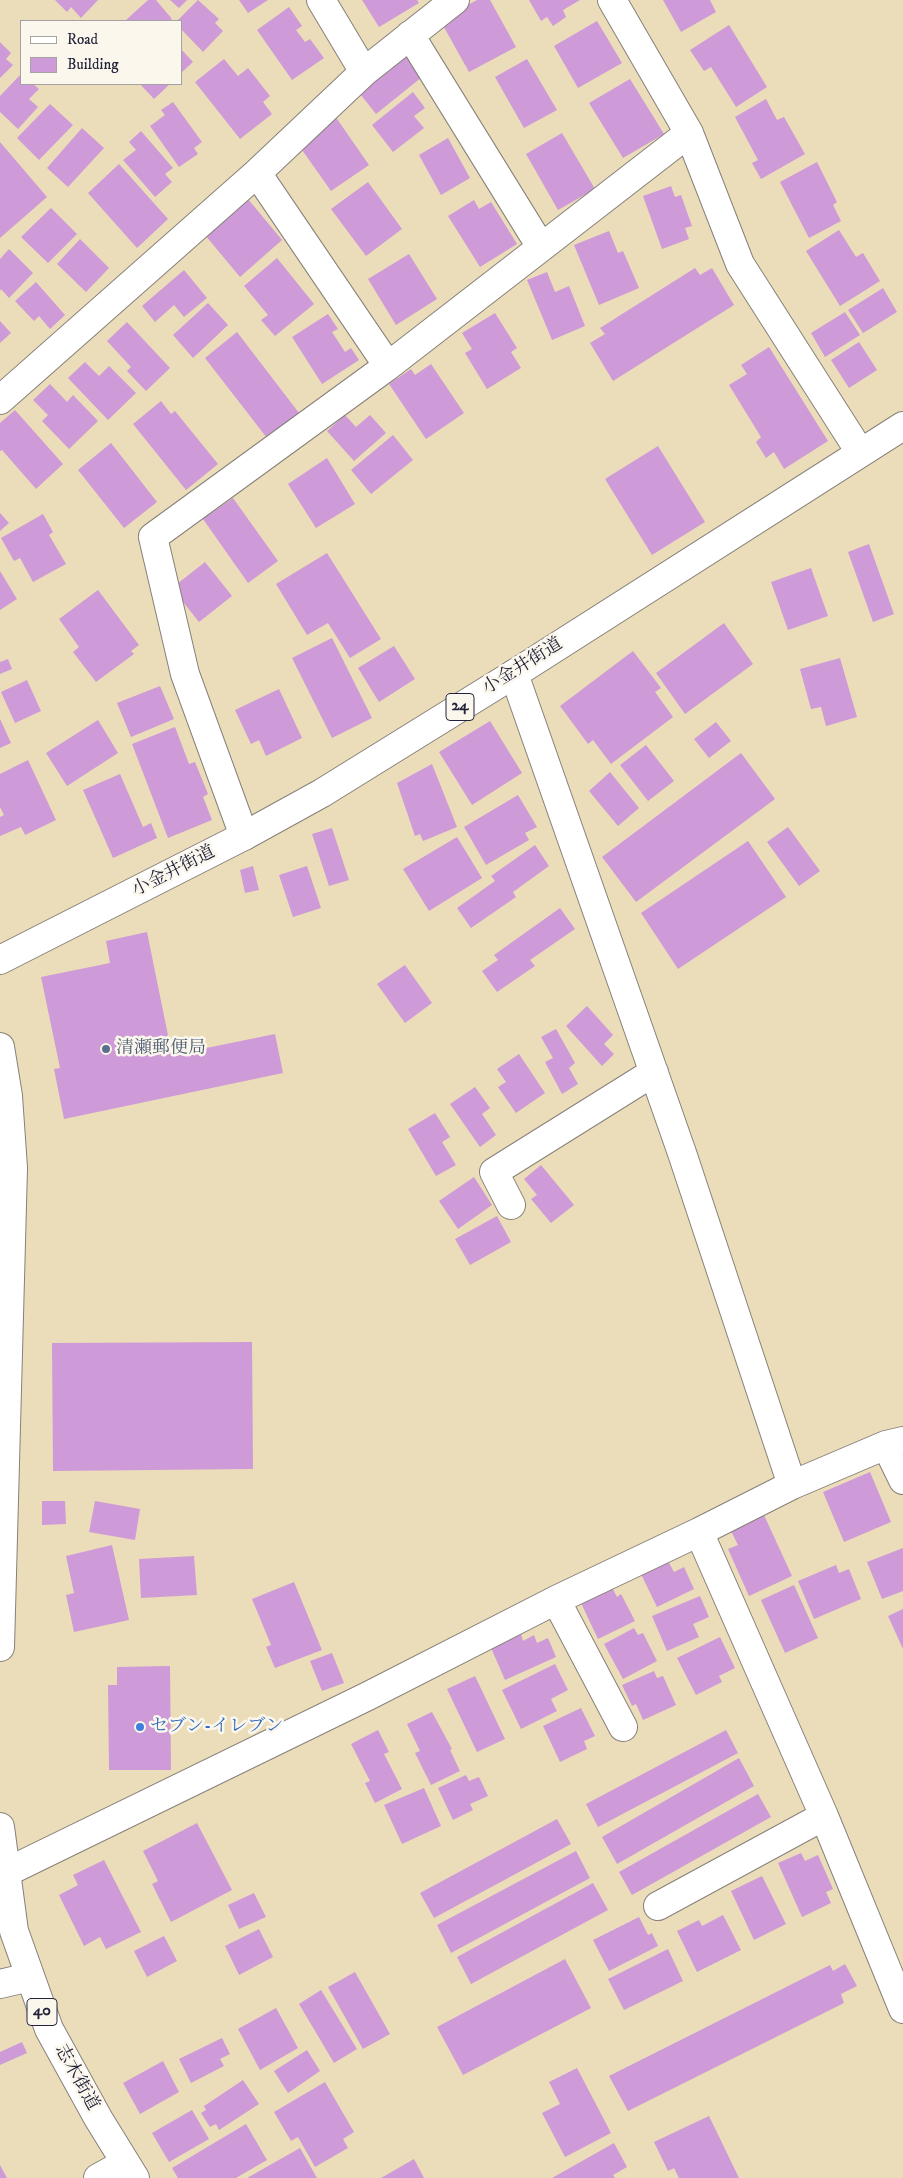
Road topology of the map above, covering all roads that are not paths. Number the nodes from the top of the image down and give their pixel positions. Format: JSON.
{"nodes":[{"id":1,"x":321,"y":0,"type":"edge"},
{"id":2,"x":455,"y":0,"type":"edge"},
{"id":3,"x":612,"y":0,"type":"edge"},
{"id":4,"x":410,"y":35,"type":"junction"},
{"id":5,"x":364,"y":72,"type":"junction"},
{"id":6,"x":689,"y":133,"type":"junction"},
{"id":7,"x":257,"y":173,"type":"junction"},
{"id":8,"x":541,"y":247,"type":"junction"},
{"id":9,"x":388,"y":366,"type":"junction"},
{"id":10,"x":0,"y":400,"type":"edge"},
{"id":11,"x":903,"y":426,"type":"edge"},
{"id":12,"x":860,"y":452,"type":"junction"},
{"id":13,"x":514,"y":674,"type":"junction"},
{"id":14,"x":244,"y":836,"type":"junction"},
{"id":15,"x":0,"y":960,"type":"edge"},
{"id":16,"x":0,"y":1048,"type":"edge"},
{"id":17,"x":654,"y":1072,"type":"junction"},
{"id":18,"x":511,"y":1205,"type":"dead end"},
{"id":19,"x":5,"y":1277,"type":"edge"},
{"id":20,"x":895,"y":1443,"type":"edge"},
{"id":21,"x":903,"y":1480,"type":"edge"},
{"id":22,"x":792,"y":1485,"type":"junction"},
{"id":23,"x":699,"y":1532,"type":"junction"},
{"id":24,"x":556,"y":1600,"type":"junction"},
{"id":25,"x":0,"y":1647,"type":"edge"},
{"id":26,"x":623,"y":1727,"type":"dead end"},
{"id":27,"x":824,"y":1816,"type":"junction"},
{"id":28,"x":0,"y":1827,"type":"edge"},
{"id":29,"x":5,"y":1873,"type":"junction"},
{"id":30,"x":658,"y":1906,"type":"dead end"},
{"id":31,"x":30,"y":1977,"type":"junction"},
{"id":32,"x":0,"y":1984,"type":"edge"},
{"id":33,"x":903,"y":2009,"type":"edge"},
{"id":34,"x":130,"y":2170,"type":"edge"},
{"id":35,"x":98,"y":2178,"type":"edge"}],
"edges":[{"from":1,"to":5,"type":"street"},
{"from":2,"to":4,"type":"street"},
{"from":3,"to":6,"type":"street"},
{"from":4,"to":5,"type":"street"},
{"from":4,"to":8,"type":"street"},
{"from":5,"to":7,"type":"street"},
{"from":6,"to":8,"type":"street"},
{"from":6,"to":12,"type":"street"},
{"from":7,"to":9,"type":"street"},
{"from":7,"to":10,"type":"street"},
{"from":8,"to":9,"type":"street"},
{"from":9,"to":14,"type":"street"},
{"from":11,"to":12,"type":"street","name":"小金井街道","number":"24"},
{"from":12,"to":13,"type":"street","name":"小金井街道","number":"24"},
{"from":13,"to":14,"type":"street","name":"小金井街道","number":"24"},
{"from":13,"to":17,"type":"street"},
{"from":14,"to":15,"type":"street","name":"小金井街道","number":"24"},
{"from":16,"to":19,"type":"street"},
{"from":17,"to":18,"type":"street"},
{"from":17,"to":22,"type":"street"},
{"from":19,"to":25,"type":"street"},
{"from":20,"to":21,"type":"street"},
{"from":20,"to":22,"type":"street"},
{"from":22,"to":23,"type":"street"},
{"from":23,"to":24,"type":"street"},
{"from":23,"to":27,"type":"street"},
{"from":24,"to":26,"type":"street"},
{"from":24,"to":29,"type":"street"},
{"from":27,"to":30,"type":"street"},
{"from":27,"to":33,"type":"street"},
{"from":28,"to":29,"type":"street","name":"志木街道","number":"40"},
{"from":29,"to":31,"type":"street","name":"志木街道","number":"40"},
{"from":31,"to":32,"type":"street"},
{"from":31,"to":34,"type":"street","name":"志木街道","number":"40"},
{"from":34,"to":35,"type":"street"}]}
